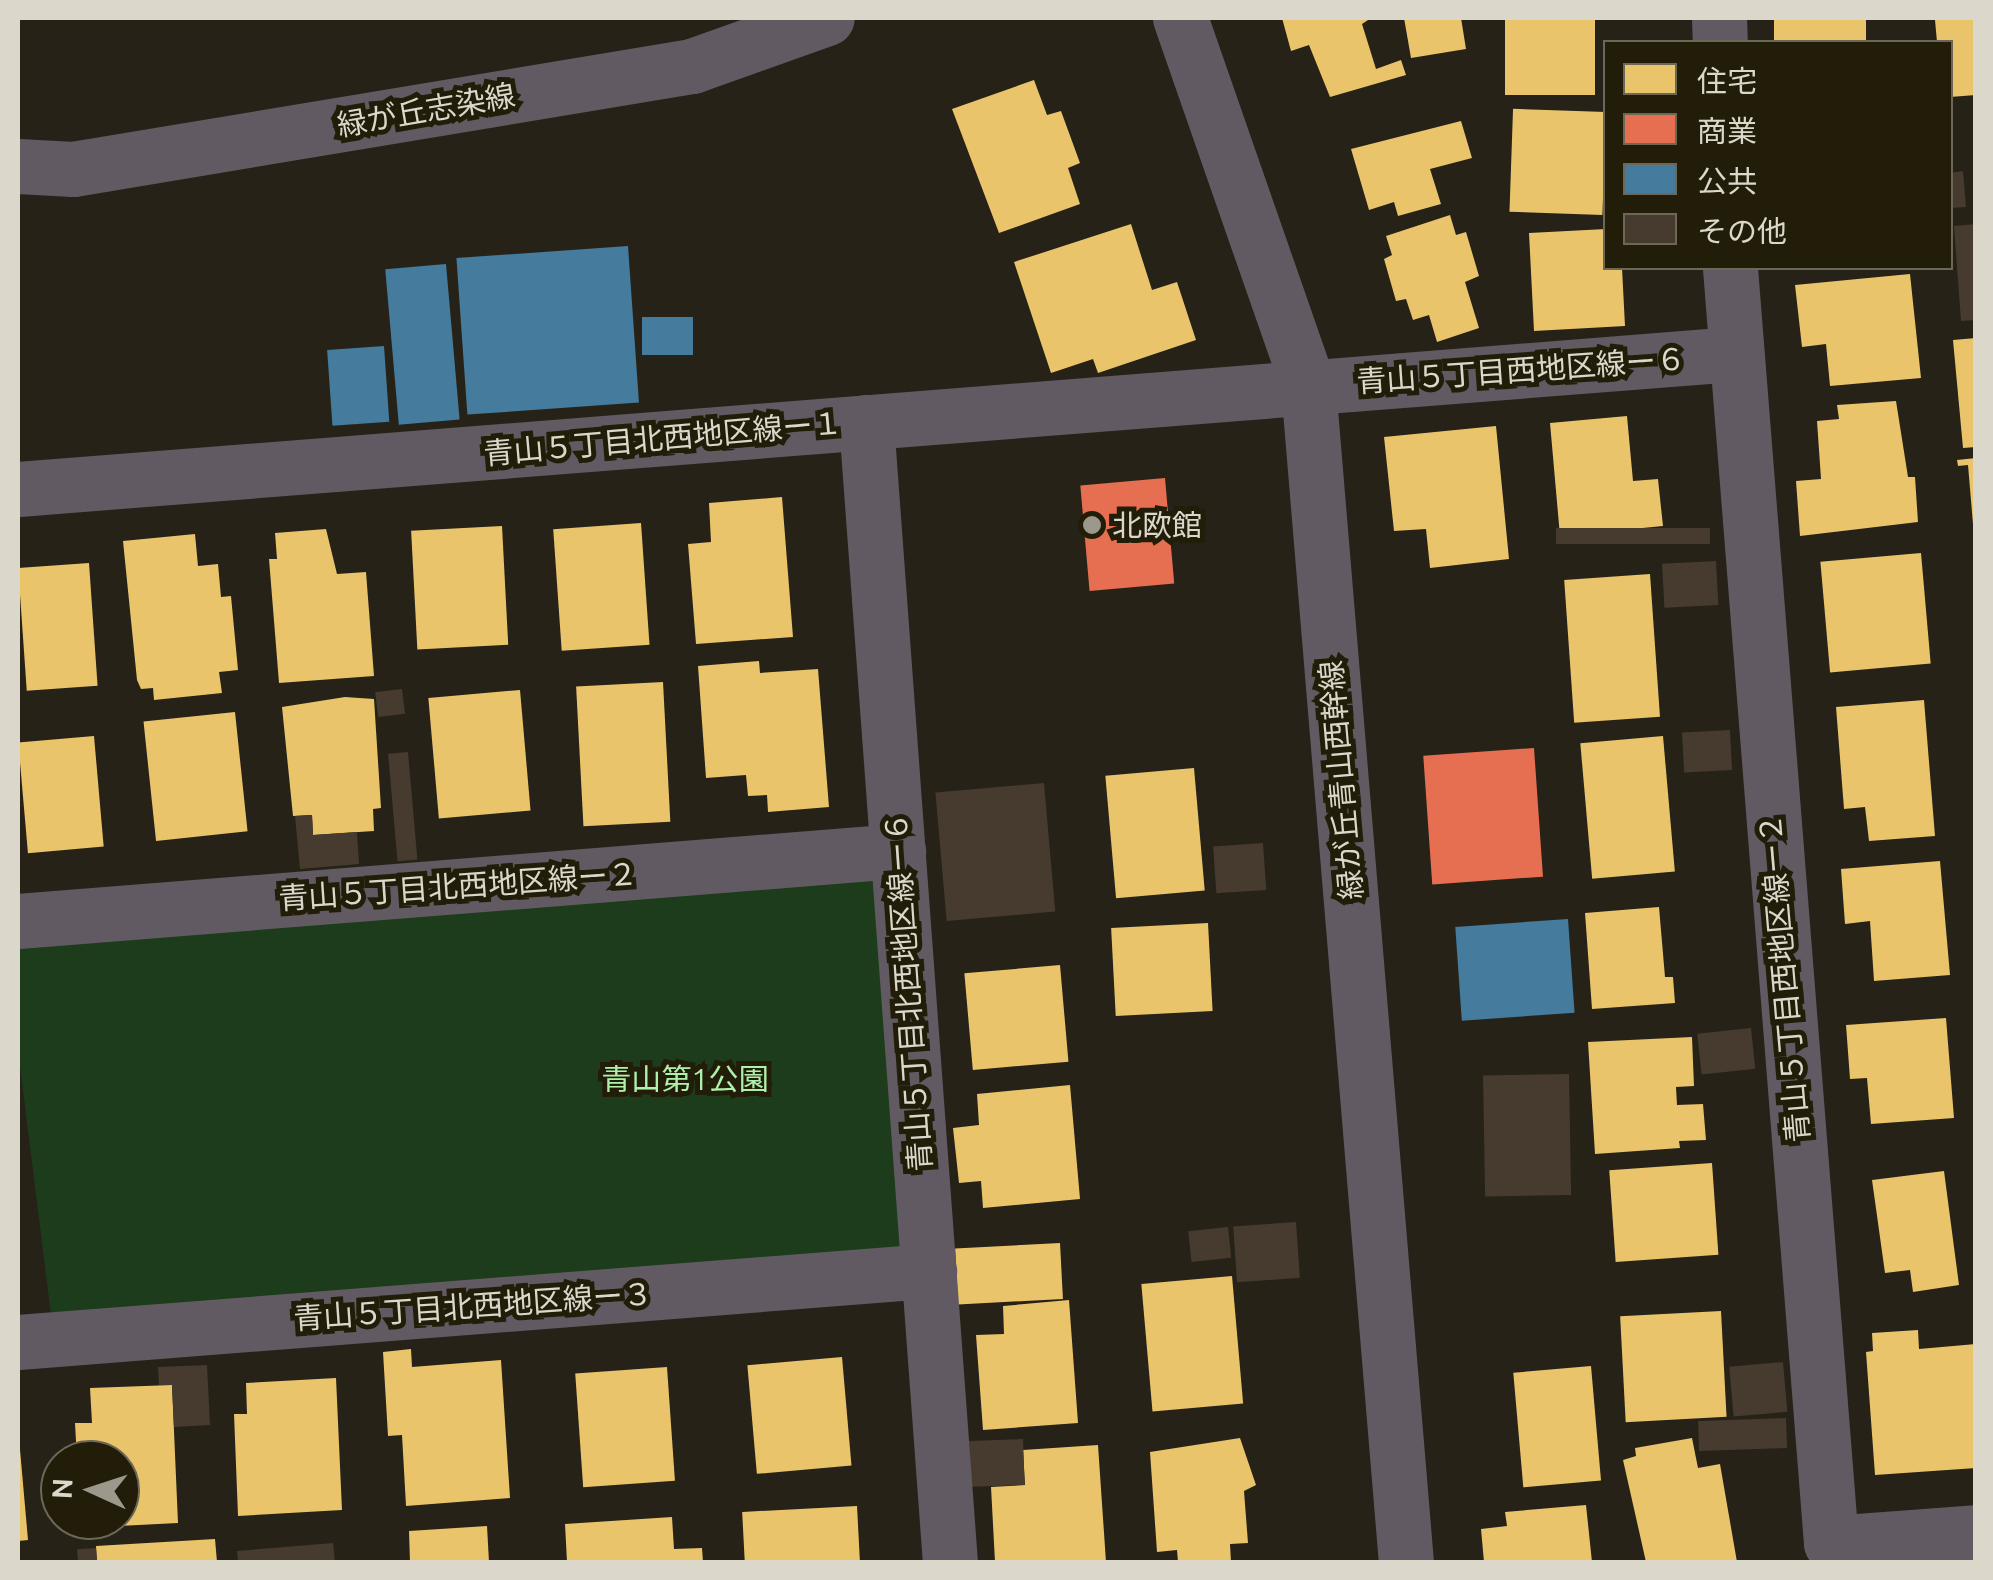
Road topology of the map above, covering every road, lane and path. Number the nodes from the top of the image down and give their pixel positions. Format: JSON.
{"nodes":[{"id":1,"x":827,"y":18,"type":"edge"},
{"id":2,"x":1180,"y":18,"type":"edge"},
{"id":3,"x":18,"y":166,"type":"edge"},
{"id":4,"x":1730,"y":270,"type":"edge"},
{"id":5,"x":1734,"y":354,"type":"junction"},
{"id":6,"x":1308,"y":386,"type":"junction"},
{"id":7,"x":866,"y":422,"type":"junction"},
{"id":8,"x":18,"y":490,"type":"edge"},
{"id":9,"x":898,"y":851,"type":"junction"},
{"id":10,"x":18,"y":920,"type":"edge"},
{"id":11,"x":929,"y":1271,"type":"junction"},
{"id":12,"x":18,"y":1342,"type":"edge"},
{"id":13,"x":1976,"y":1532,"type":"edge"},
{"id":14,"x":950,"y":1562,"type":"edge"},
{"id":15,"x":1406,"y":1562,"type":"edge"}],
"edges":[{"from":1,"to":3,"type":"street","name":"緑が丘志染線"},
{"from":2,"to":6,"type":"street","name":"緑が丘青山西幹線"},
{"from":4,"to":5,"type":"street","name":"青山５丁目西地区線ー２"},
{"from":5,"to":6,"type":"street","name":"青山５丁目西地区線ー６"},
{"from":5,"to":13,"type":"street","name":"青山５丁目西地区線ー２"},
{"from":6,"to":7,"type":"street","name":"青山５丁目北西地区線ー１"},
{"from":6,"to":15,"type":"street","name":"緑が丘青山西幹線"},
{"from":7,"to":8,"type":"street","name":"青山５丁目北西地区線ー１"},
{"from":7,"to":9,"type":"street","name":"青山５丁目北西地区線ー６"},
{"from":9,"to":10,"type":"street","name":"青山５丁目北西地区線ー２"},
{"from":9,"to":11,"type":"street","name":"青山５丁目北西地区線ー６"},
{"from":11,"to":12,"type":"street","name":"青山５丁目北西地区線ー３"},
{"from":11,"to":14,"type":"street","name":"青山５丁目北西地区線ー６"}]}
